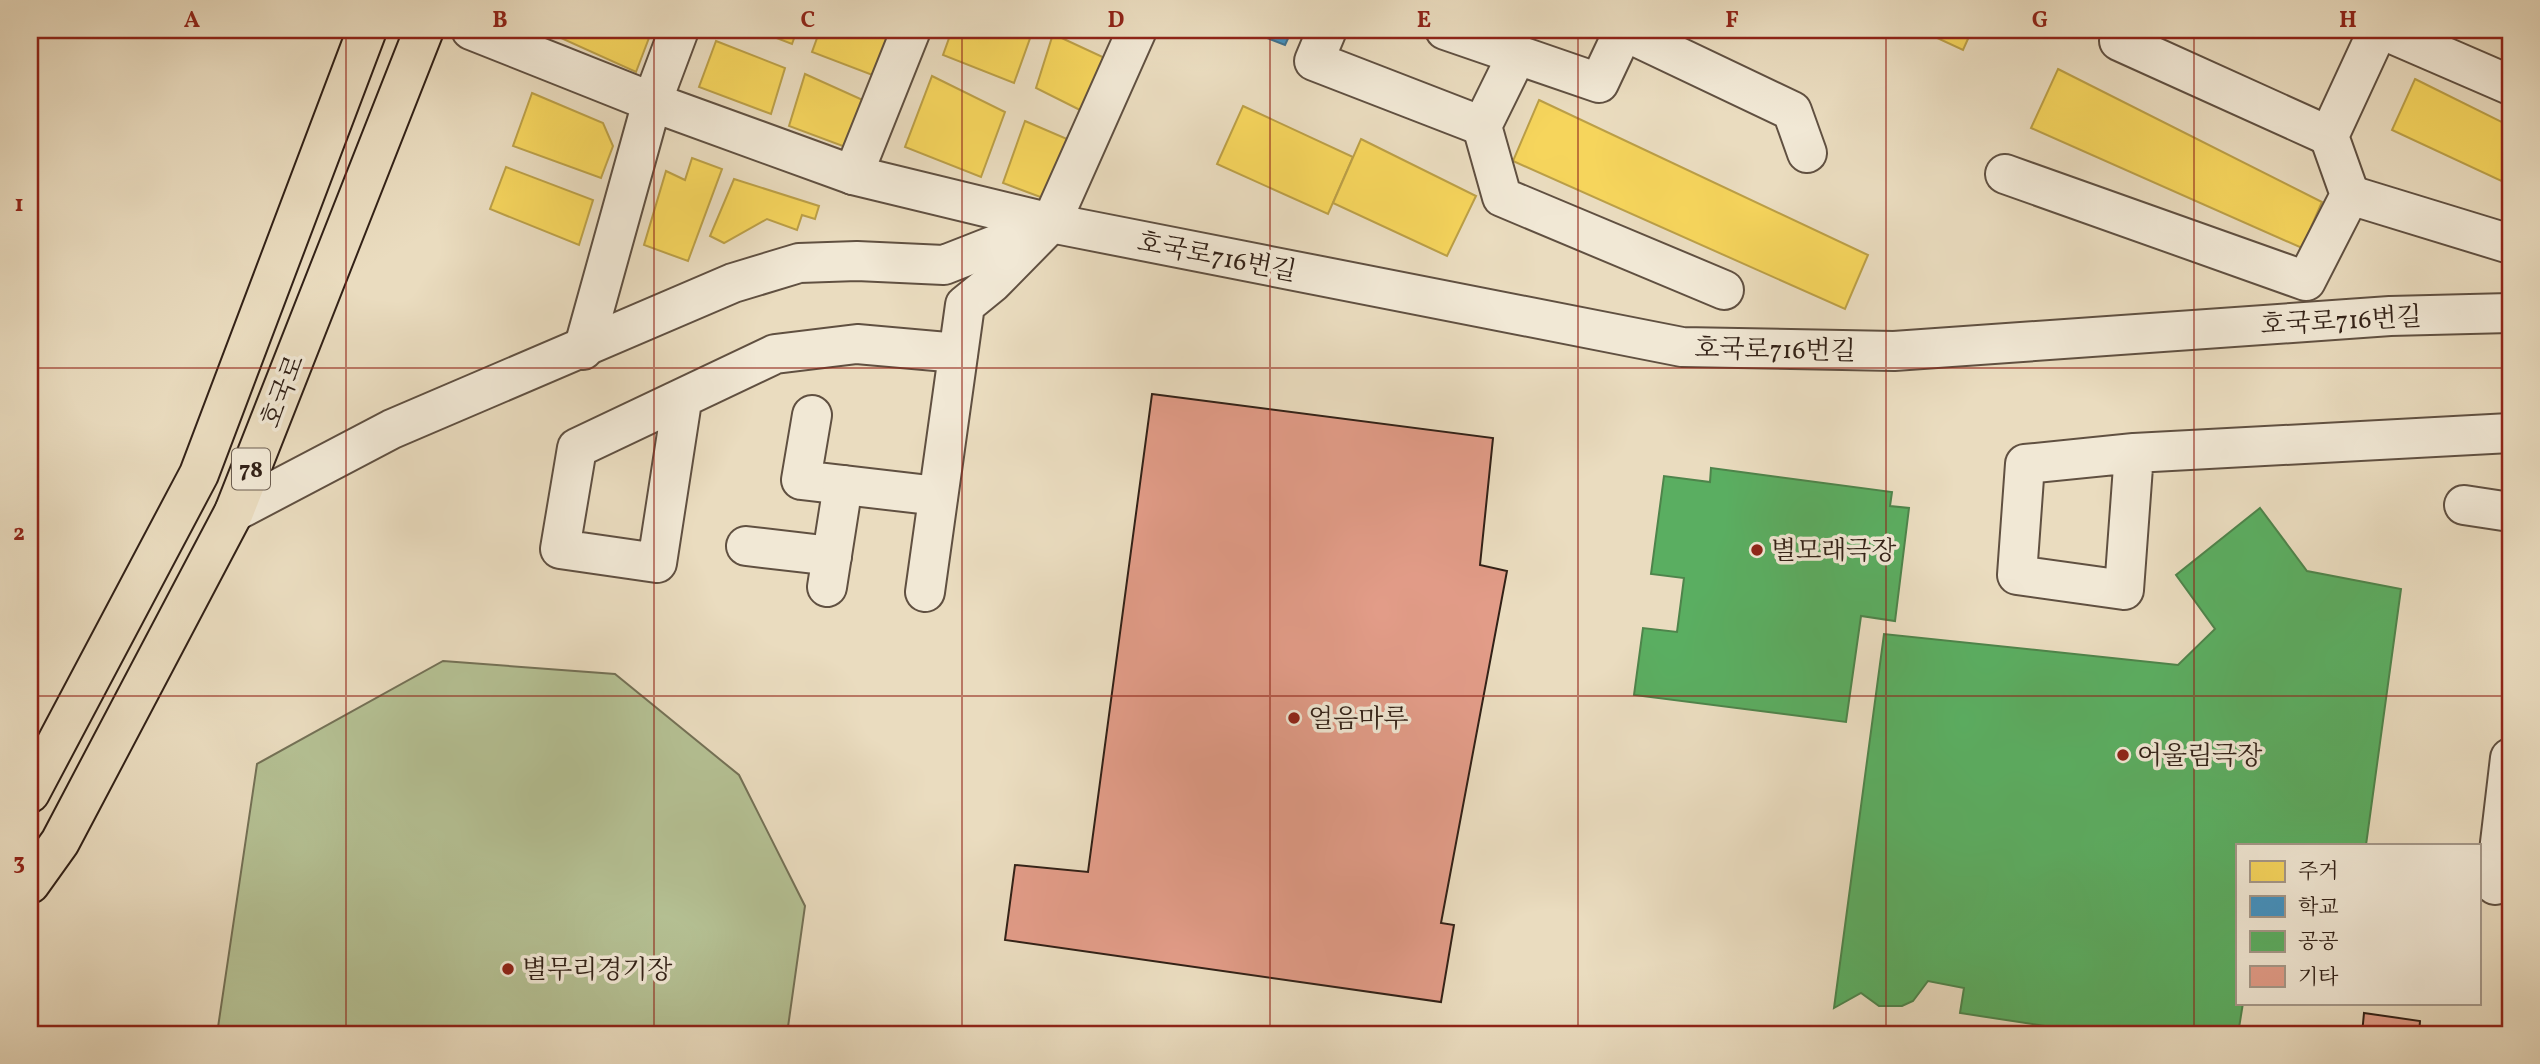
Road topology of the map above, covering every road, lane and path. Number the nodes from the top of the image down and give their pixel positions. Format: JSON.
{"nodes":[{"id":1,"x":367,"y":30,"type":"edge"},
{"id":2,"x":424,"y":30,"type":"edge"},
{"id":3,"x":471,"y":30,"type":"edge"},
{"id":4,"x":679,"y":30,"type":"edge"},
{"id":5,"x":911,"y":30,"type":"edge"},
{"id":6,"x":1137,"y":30,"type":"edge"},
{"id":7,"x":1327,"y":30,"type":"edge"},
{"id":8,"x":1445,"y":30,"type":"edge"},
{"id":9,"x":1624,"y":30,"type":"edge"},
{"id":10,"x":2378,"y":30,"type":"edge"},
{"id":11,"x":2384,"y":30,"type":"edge"},
{"id":12,"x":2119,"y":41,"type":"dead end"},
{"id":13,"x":1517,"y":55,"type":"junction"},
{"id":14,"x":2510,"y":85,"type":"edge"},
{"id":15,"x":652,"y":102,"type":"junction"},
{"id":16,"x":1482,"y":126,"type":"junction"},
{"id":17,"x":2329,"y":136,"type":"junction"},
{"id":18,"x":1807,"y":153,"type":"dead end"},
{"id":19,"x":2005,"y":174,"type":"dead end"},
{"id":20,"x":853,"y":175,"type":"junction"},
{"id":21,"x":2350,"y":195,"type":"junction"},
{"id":22,"x":1051,"y":223,"type":"junction"},
{"id":23,"x":2510,"y":244,"type":"edge"},
{"id":24,"x":1724,"y":290,"type":"dead end"},
{"id":25,"x":2510,"y":313,"type":"edge"},
{"id":26,"x":583,"y":350,"type":"junction"},
{"id":27,"x":958,"y":353,"type":"junction"},
{"id":28,"x":682,"y":401,"type":"dead end"},
{"id":29,"x":812,"y":415,"type":"dead end"},
{"id":30,"x":2510,"y":433,"type":"edge"},
{"id":31,"x":2134,"y":453,"type":"dead end"},
{"id":32,"x":843,"y":485,"type":"junction"},
{"id":33,"x":938,"y":496,"type":"junction"},
{"id":34,"x":2464,"y":505,"type":"dead end"},
{"id":35,"x":234,"y":512,"type":"junction"},
{"id":36,"x":2510,"y":512,"type":"edge"},
{"id":37,"x":746,"y":546,"type":"dead end"},
{"id":38,"x":925,"y":592,"type":"dead end"},
{"id":39,"x":2510,"y":758,"type":"edge"},
{"id":40,"x":30,"y":793,"type":"edge"},
{"id":41,"x":30,"y":884,"type":"edge"},
{"id":42,"x":2495,"y":885,"type":"dead end"}],
"edges":[{"from":1,"to":40,"type":"main road","name":"호국로","number":"78"},
{"from":2,"to":35,"type":"main road","name":"호국로","number":"78"},
{"from":3,"to":15,"type":"street","name":"호국로716번길"},
{"from":4,"to":15,"type":"street"},
{"from":5,"to":20,"type":"street"},
{"from":6,"to":22,"type":"street"},
{"from":7,"to":16,"type":"street"},
{"from":8,"to":13,"type":"street"},
{"from":9,"to":13,"type":"street"},
{"from":9,"to":18,"type":"street"},
{"from":10,"to":17,"type":"street"},
{"from":11,"to":14,"type":"street"},
{"from":12,"to":17,"type":"street"},
{"from":13,"to":16,"type":"street"},
{"from":15,"to":20,"type":"street","name":"호국로716번길"},
{"from":15,"to":26,"type":"street"},
{"from":16,"to":24,"type":"street"},
{"from":17,"to":21,"type":"street"},
{"from":19,"to":21,"type":"street"},
{"from":20,"to":22,"type":"street","name":"호국로716번길"},
{"from":21,"to":23,"type":"street"},
{"from":22,"to":25,"type":"street","name":"호국로716번길"},
{"from":22,"to":26,"type":"street"},
{"from":22,"to":27,"type":"street"},
{"from":26,"to":35,"type":"street"},
{"from":27,"to":28,"type":"street"},
{"from":27,"to":33,"type":"street"},
{"from":29,"to":32,"type":"street"},
{"from":30,"to":31,"type":"street"},
{"from":32,"to":33,"type":"street"},
{"from":32,"to":37,"type":"street"},
{"from":33,"to":38,"type":"street"},
{"from":34,"to":36,"type":"street"},
{"from":35,"to":41,"type":"main road","name":"호국로","number":"78"},
{"from":39,"to":42,"type":"street"}]}
